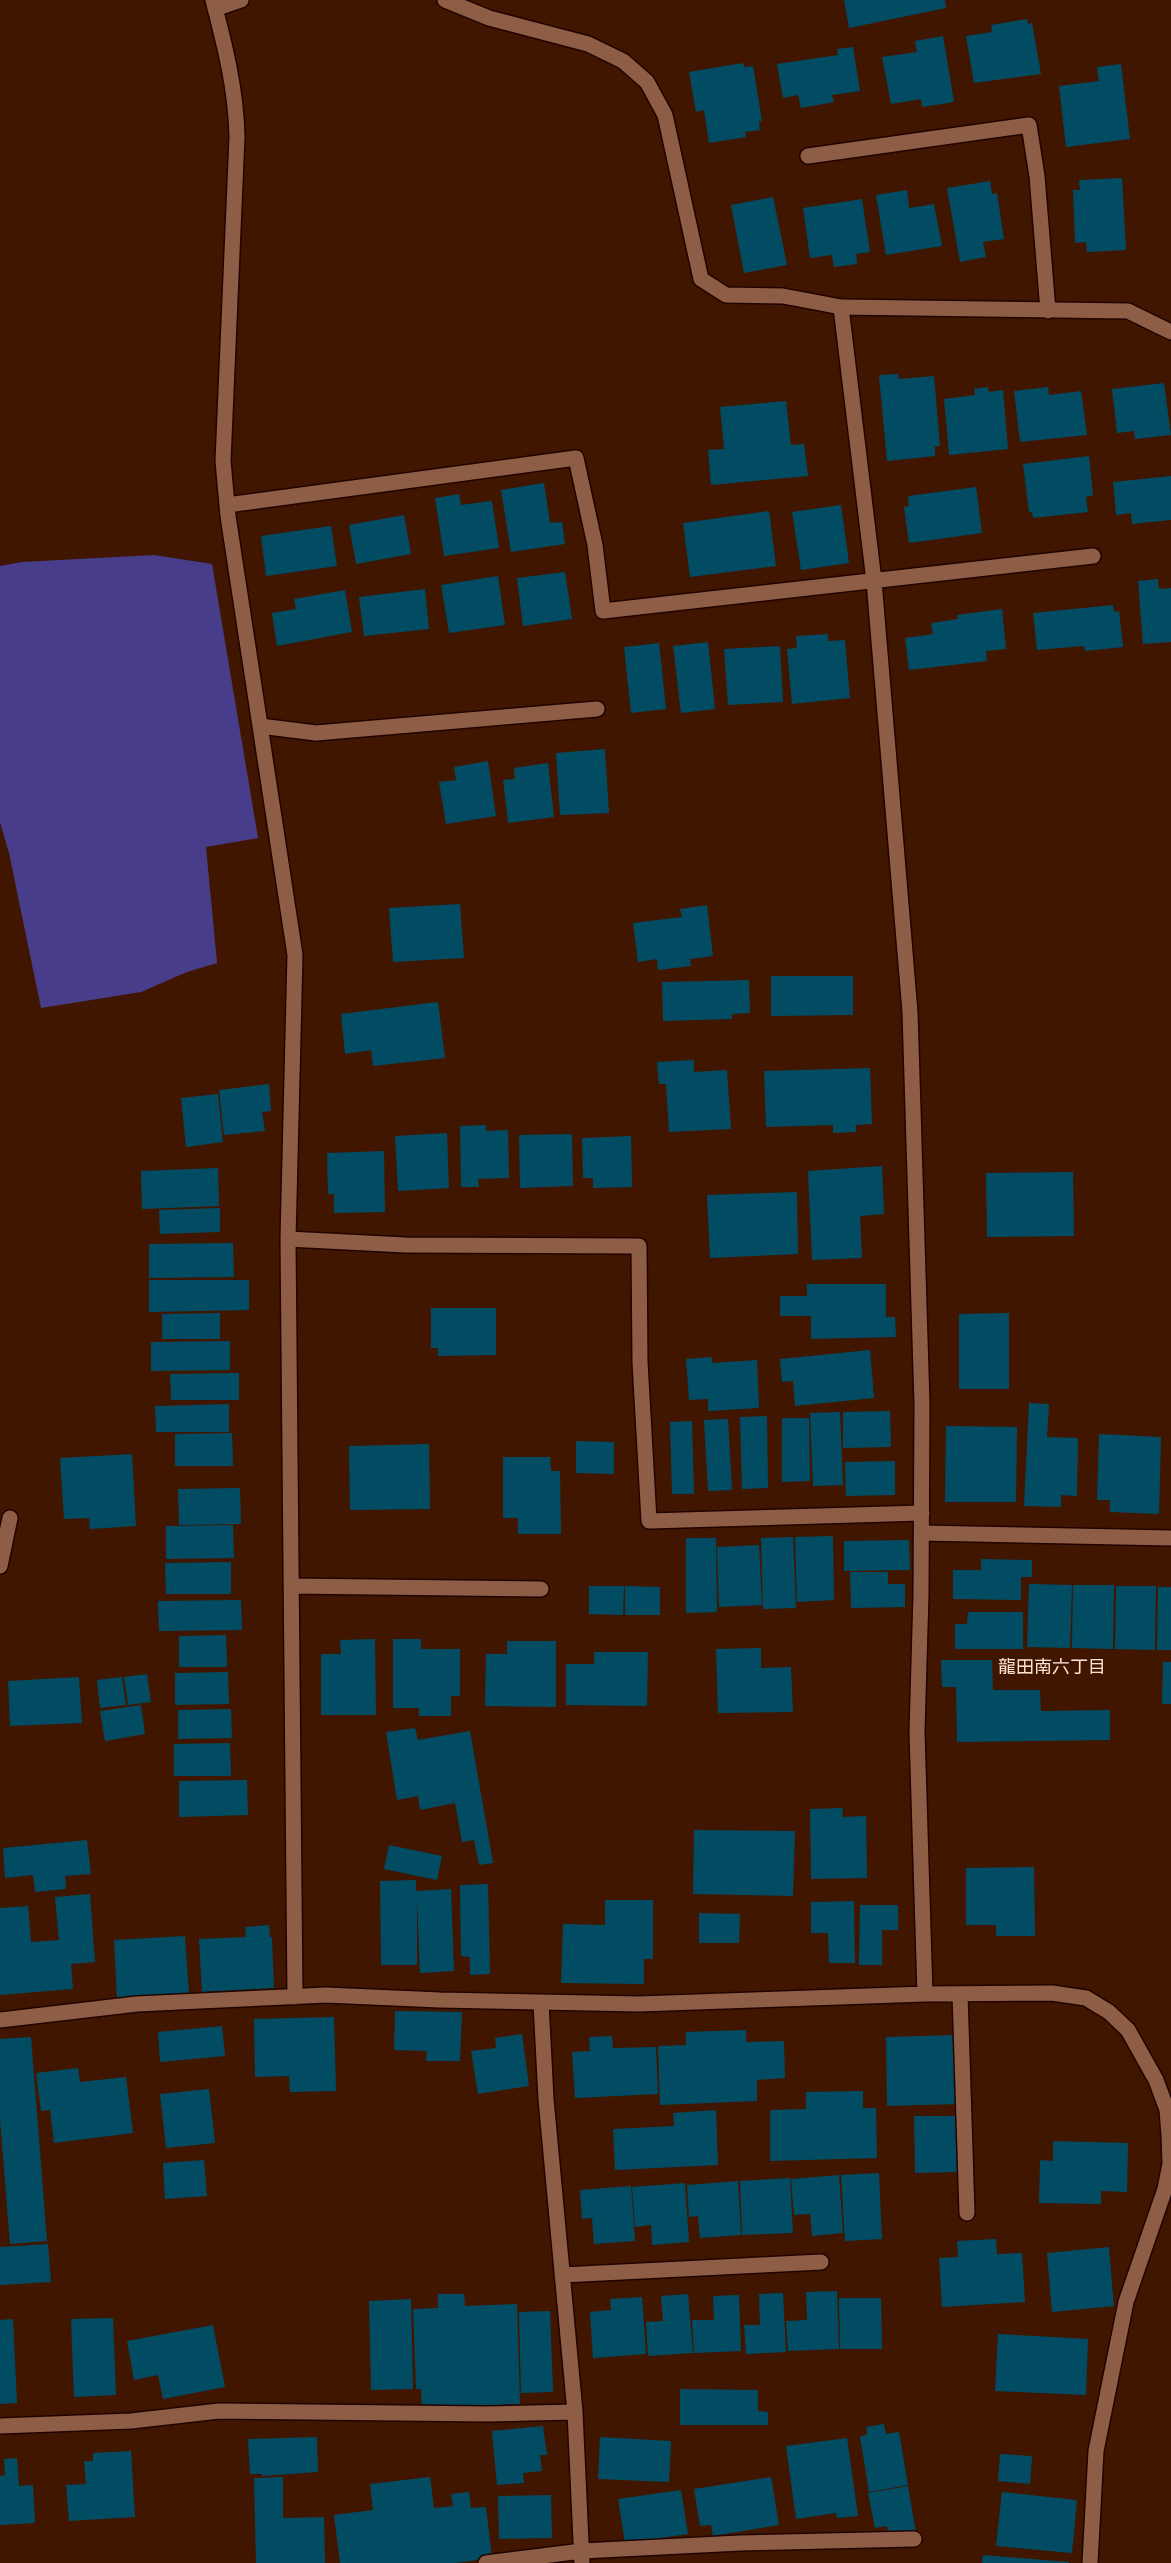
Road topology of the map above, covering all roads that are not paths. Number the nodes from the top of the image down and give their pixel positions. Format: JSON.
{"nodes":[{"id":1,"x":241,"y":0,"type":"edge"},
{"id":2,"x":445,"y":0,"type":"edge"},
{"id":3,"x":214,"y":4,"type":"edge"},
{"id":4,"x":808,"y":156,"type":"dead end"},
{"id":5,"x":841,"y":307,"type":"junction"},
{"id":6,"x":1048,"y":311,"type":"junction"},
{"id":7,"x":1171,"y":332,"type":"edge"},
{"id":8,"x":227,"y":505,"type":"junction"},
{"id":9,"x":1093,"y":556,"type":"dead end"},
{"id":10,"x":874,"y":581,"type":"junction"},
{"id":11,"x":596,"y":709,"type":"dead end"},
{"id":12,"x":260,"y":726,"type":"junction"},
{"id":13,"x":288,"y":1240,"type":"junction"},
{"id":14,"x":922,"y":1513,"type":"junction"},
{"id":15,"x":10,"y":1518,"type":"dead end"},
{"id":16,"x":922,"y":1533,"type":"junction"},
{"id":17,"x":1171,"y":1538,"type":"edge"},
{"id":18,"x":0,"y":1566,"type":"edge"},
{"id":19,"x":291,"y":1586,"type":"junction"},
{"id":20,"x":541,"y":1589,"type":"dead end"},
{"id":21,"x":925,"y":1994,"type":"junction"},
{"id":22,"x":960,"y":1994,"type":"junction"},
{"id":23,"x":295,"y":1997,"type":"junction"},
{"id":24,"x":541,"y":2002,"type":"junction"},
{"id":25,"x":0,"y":2020,"type":"edge"},
{"id":26,"x":967,"y":2213,"type":"dead end"},
{"id":27,"x":821,"y":2262,"type":"dead end"},
{"id":28,"x":562,"y":2275,"type":"junction"},
{"id":29,"x":574,"y":2412,"type":"junction"},
{"id":30,"x":0,"y":2426,"type":"edge"},
{"id":31,"x":914,"y":2539,"type":"dead end"},
{"id":32,"x":582,"y":2557,"type":"edge"},
{"id":33,"x":486,"y":2563,"type":"edge"},
{"id":34,"x":1090,"y":2563,"type":"edge"}],
"edges":[{"from":1,"to":3,"type":"street"},
{"from":2,"to":5,"type":"street"},
{"from":3,"to":8,"type":"street"},
{"from":4,"to":6,"type":"street"},
{"from":5,"to":6,"type":"street"},
{"from":5,"to":10,"type":"street"},
{"from":6,"to":7,"type":"street"},
{"from":8,"to":10,"type":"street"},
{"from":8,"to":12,"type":"street"},
{"from":9,"to":10,"type":"street"},
{"from":10,"to":14,"type":"street"},
{"from":11,"to":12,"type":"street"},
{"from":12,"to":13,"type":"street"},
{"from":13,"to":14,"type":"street"},
{"from":13,"to":19,"type":"street"},
{"from":14,"to":16,"type":"street"},
{"from":15,"to":18,"type":"street"},
{"from":16,"to":17,"type":"street"},
{"from":16,"to":21,"type":"street"},
{"from":19,"to":20,"type":"street"},
{"from":19,"to":23,"type":"street"},
{"from":21,"to":22,"type":"street"},
{"from":21,"to":24,"type":"street"},
{"from":22,"to":26,"type":"street"},
{"from":22,"to":34,"type":"street"},
{"from":23,"to":24,"type":"street"},
{"from":23,"to":25,"type":"street"},
{"from":24,"to":28,"type":"street"},
{"from":27,"to":28,"type":"street"},
{"from":28,"to":29,"type":"street"},
{"from":29,"to":30,"type":"street"},
{"from":29,"to":32,"type":"street"},
{"from":31,"to":32,"type":"street"},
{"from":32,"to":33,"type":"street"}]}
